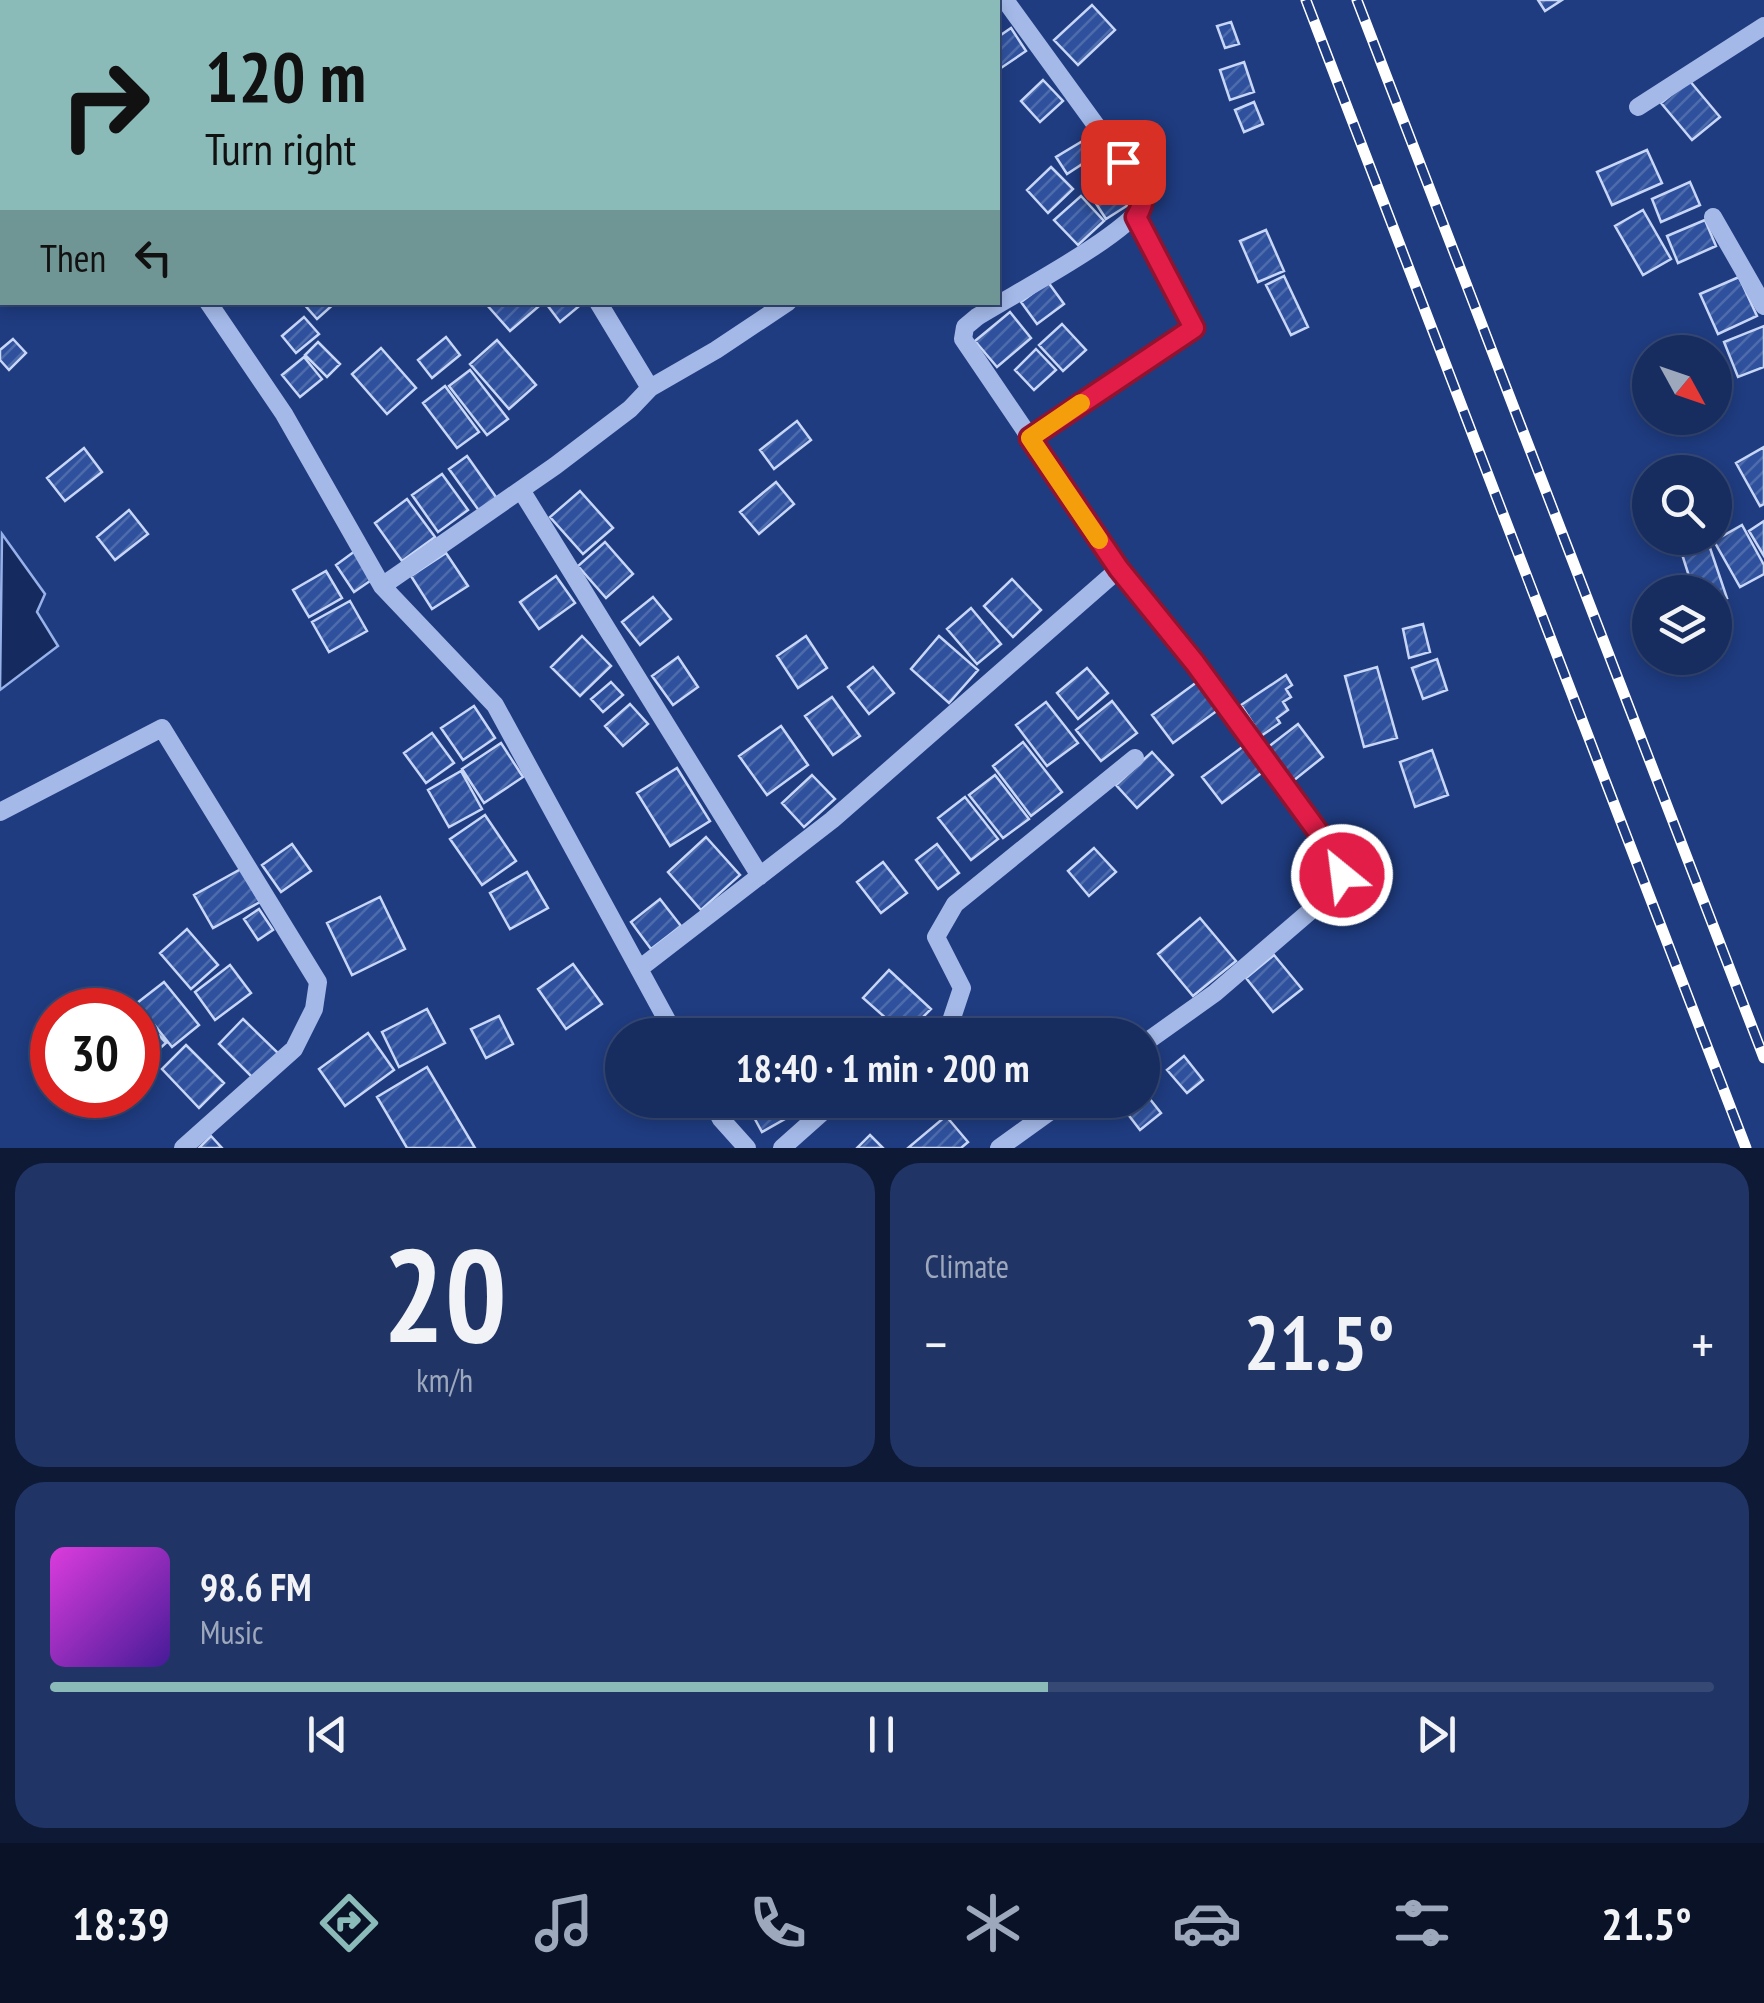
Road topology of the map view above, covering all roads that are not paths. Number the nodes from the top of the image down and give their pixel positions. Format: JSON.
{"nodes":[{"id":1,"x":1004,"y":0,"type":"edge"},
{"id":2,"x":1764,"y":26,"type":"edge"},
{"id":3,"x":1638,"y":107,"type":"dead end"},
{"id":4,"x":1136,"y":217,"type":"junction"},
{"id":5,"x":1713,"y":218,"type":"dead end"},
{"id":6,"x":1000,"y":304,"type":"edge"},
{"id":7,"x":210,"y":305,"type":"edge"},
{"id":8,"x":600,"y":305,"type":"edge"},
{"id":9,"x":784,"y":305,"type":"edge"},
{"id":10,"x":998,"y":305,"type":"edge"},
{"id":11,"x":1764,"y":306,"type":"edge"},
{"id":12,"x":650,"y":388,"type":"junction"},
{"id":13,"x":1030,"y":438,"type":"junction"},
{"id":14,"x":521,"y":490,"type":"junction"},
{"id":15,"x":1119,"y":569,"type":"junction"},
{"id":16,"x":382,"y":586,"type":"junction"},
{"id":17,"x":1135,"y":758,"type":"dead end"},
{"id":18,"x":0,"y":812,"type":"edge"},
{"id":19,"x":760,"y":876,"type":"junction"},
{"id":20,"x":639,"y":968,"type":"junction"},
{"id":21,"x":667,"y":1018,"type":"edge"},
{"id":22,"x":951,"y":1018,"type":"edge"},
{"id":23,"x":1160,"y":1032,"type":"edge"},
{"id":24,"x":720,"y":1118,"type":"edge"},
{"id":25,"x":816,"y":1118,"type":"edge"},
{"id":26,"x":1041,"y":1118,"type":"edge"},
{"id":27,"x":183,"y":1148,"type":"edge"},
{"id":28,"x":747,"y":1148,"type":"edge"},
{"id":29,"x":782,"y":1148,"type":"edge"},
{"id":30,"x":999,"y":1148,"type":"edge"}],
"edges":[{"from":1,"to":4,"type":"street"},
{"from":2,"to":3,"type":"street"},
{"from":4,"to":6,"type":"street"},
{"from":4,"to":13,"type":"street"},
{"from":5,"to":11,"type":"street"},
{"from":7,"to":16,"type":"street"},
{"from":8,"to":12,"type":"street"},
{"from":9,"to":12,"type":"street"},
{"from":10,"to":13,"type":"street"},
{"from":12,"to":14,"type":"street"},
{"from":13,"to":15,"type":"street"},
{"from":14,"to":16,"type":"street"},
{"from":14,"to":19,"type":"street"},
{"from":15,"to":19,"type":"street"},
{"from":15,"to":23,"type":"street"},
{"from":16,"to":20,"type":"street"},
{"from":17,"to":22,"type":"street"},
{"from":18,"to":27,"type":"street"},
{"from":19,"to":20,"type":"street"},
{"from":20,"to":21,"type":"street"},
{"from":24,"to":28,"type":"street"},
{"from":25,"to":29,"type":"street"},
{"from":26,"to":30,"type":"street"}]}
